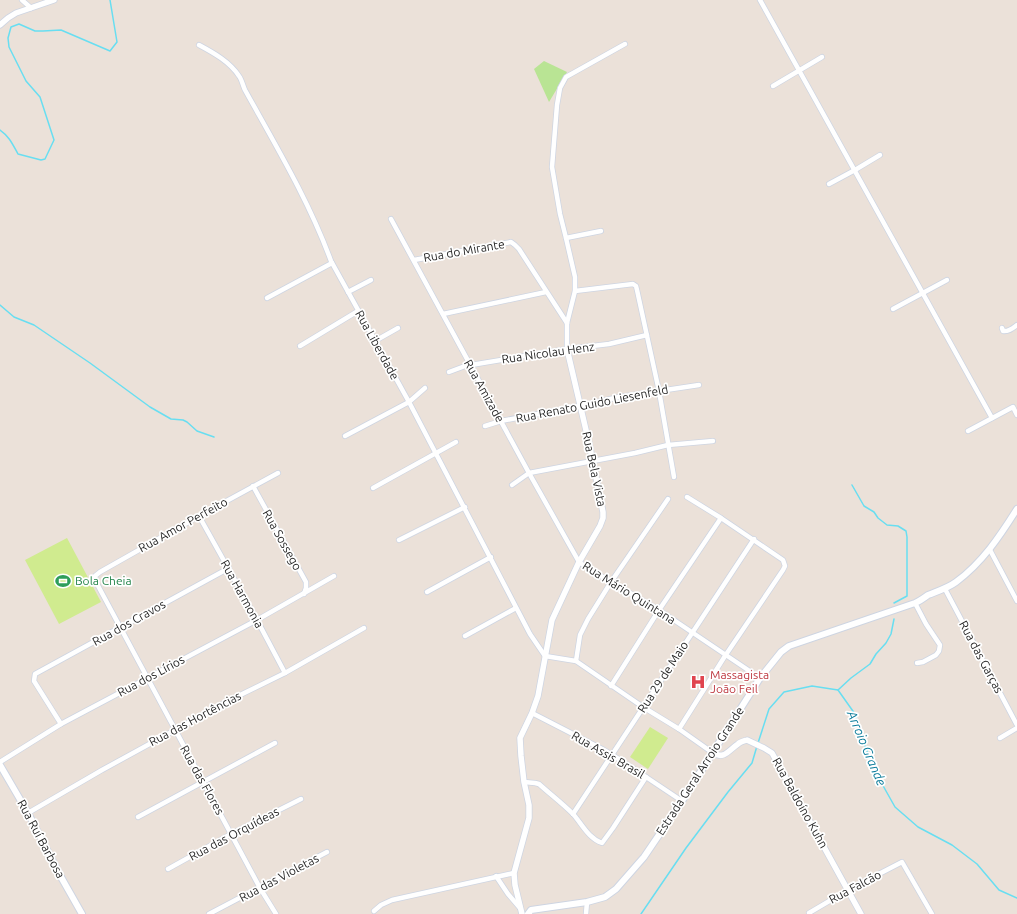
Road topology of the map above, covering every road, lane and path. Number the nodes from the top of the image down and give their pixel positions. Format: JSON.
{"nodes":[{"id":1,"x":22,"y":0,"type":"edge"},
{"id":2,"x":54,"y":0,"type":"edge"},
{"id":3,"x":760,"y":0,"type":"edge"},
{"id":4,"x":31,"y":8,"type":"junction"},
{"id":5,"x":0,"y":25,"type":"edge"},
{"id":6,"x":625,"y":44,"type":"dead end"},
{"id":7,"x":199,"y":45,"type":"dead end"},
{"id":8,"x":822,"y":57,"type":"dead end"},
{"id":9,"x":800,"y":70,"type":"junction"},
{"id":10,"x":773,"y":86,"type":"dead end"},
{"id":11,"x":880,"y":155,"type":"dead end"},
{"id":12,"x":855,"y":170,"type":"junction"},
{"id":13,"x":829,"y":184,"type":"dead end"},
{"id":14,"x":391,"y":219,"type":"dead end"},
{"id":15,"x":601,"y":231,"type":"dead end"},
{"id":16,"x":566,"y":238,"type":"junction"},
{"id":17,"x":414,"y":260,"type":"junction"},
{"id":18,"x":332,"y":263,"type":"junction"},
{"id":19,"x":371,"y":280,"type":"dead end"},
{"id":20,"x":947,"y":280,"type":"dead end"},
{"id":21,"x":348,"y":292,"type":"junction"},
{"id":22,"x":546,"y":292,"type":"junction"},
{"id":23,"x":575,"y":292,"type":"junction"},
{"id":24,"x":922,"y":293,"type":"junction"},
{"id":25,"x":267,"y":298,"type":"dead end"},
{"id":26,"x":893,"y":309,"type":"dead end"},
{"id":27,"x":358,"y":311,"type":"junction"},
{"id":28,"x":443,"y":314,"type":"junction"},
{"id":29,"x":567,"y":323,"type":"junction"},
{"id":30,"x":1017,"y":325,"type":"edge"},
{"id":31,"x":398,"y":328,"type":"dead end"},
{"id":32,"x":1002,"y":328,"type":"dead end"},
{"id":33,"x":647,"y":335,"type":"junction"},
{"id":34,"x":375,"y":341,"type":"junction"},
{"id":35,"x":300,"y":346,"type":"dead end"},
{"id":36,"x":567,"y":349,"type":"junction"},
{"id":37,"x":470,"y":365,"type":"junction"},
{"id":38,"x":449,"y":372,"type":"dead end"},
{"id":39,"x":699,"y":385,"type":"dead end"},
{"id":40,"x":426,"y":388,"type":"dead end"},
{"id":41,"x":659,"y":391,"type":"junction"},
{"id":42,"x":409,"y":402,"type":"junction"},
{"id":43,"x":580,"y":406,"type":"junction"},
{"id":44,"x":1017,"y":415,"type":"edge"},
{"id":45,"x":992,"y":418,"type":"junction"},
{"id":46,"x":501,"y":421,"type":"junction"},
{"id":47,"x":485,"y":426,"type":"dead end"},
{"id":48,"x":968,"y":431,"type":"dead end"},
{"id":49,"x":345,"y":436,"type":"dead end"},
{"id":50,"x":713,"y":441,"type":"dead end"},
{"id":51,"x":456,"y":442,"type":"dead end"},
{"id":52,"x":668,"y":445,"type":"junction"},
{"id":53,"x":436,"y":453,"type":"junction"},
{"id":54,"x":592,"y":461,"type":"junction"},
{"id":55,"x":278,"y":473,"type":"dead end"},
{"id":56,"x":528,"y":473,"type":"junction"},
{"id":57,"x":674,"y":477,"type":"dead end"},
{"id":58,"x":512,"y":485,"type":"dead end"},
{"id":59,"x":253,"y":486,"type":"junction"},
{"id":60,"x":373,"y":488,"type":"dead end"},
{"id":61,"x":687,"y":497,"type":"dead end"},
{"id":62,"x":668,"y":499,"type":"dead end"},
{"id":63,"x":465,"y":507,"type":"junction"},
{"id":64,"x":1017,"y":509,"type":"edge"},
{"id":65,"x":199,"y":516,"type":"junction"},
{"id":66,"x":721,"y":518,"type":"junction"},
{"id":67,"x":754,"y":539,"type":"junction"},
{"id":68,"x":399,"y":540,"type":"dead end"},
{"id":69,"x":990,"y":550,"type":"junction"},
{"id":70,"x":490,"y":557,"type":"junction"},
{"id":71,"x":579,"y":562,"type":"junction"},
{"id":72,"x":229,"y":568,"type":"junction"},
{"id":73,"x":334,"y":576,"type":"dead end"},
{"id":74,"x":96,"y":582,"type":"joint"},
{"id":75,"x":611,"y":582,"type":"junction"},
{"id":76,"x":945,"y":589,"type":"junction"},
{"id":77,"x":427,"y":592,"type":"dead end"},
{"id":78,"x":304,"y":594,"type":"junction"},
{"id":79,"x":1016,"y":598,"type":"edge"},
{"id":80,"x":915,"y":603,"type":"junction"},
{"id":81,"x":516,"y":608,"type":"junction"},
{"id":82,"x":659,"y":610,"type":"junction"},
{"id":83,"x":257,"y":620,"type":"junction"},
{"id":84,"x":120,"y":627,"type":"junction"},
{"id":85,"x":364,"y":628,"type":"dead end"},
{"id":86,"x":692,"y":632,"type":"junction"},
{"id":87,"x":465,"y":636,"type":"dead end"},
{"id":88,"x":545,"y":656,"type":"junction"},
{"id":89,"x":726,"y":656,"type":"junction"},
{"id":90,"x":576,"y":661,"type":"junction"},
{"id":91,"x":917,"y":663,"type":"dead end"},
{"id":92,"x":284,"y":673,"type":"junction"},
{"id":93,"x":147,"y":678,"type":"junction"},
{"id":94,"x":760,"y":678,"type":"junction"},
{"id":95,"x":611,"y":686,"type":"junction"},
{"id":96,"x":643,"y":707,"type":"junction"},
{"id":97,"x":532,"y":713,"type":"junction"},
{"id":98,"x":61,"y":724,"type":"junction"},
{"id":99,"x":1017,"y":724,"type":"edge"},
{"id":100,"x":1017,"y":728,"type":"edge"},
{"id":101,"x":679,"y":729,"type":"junction"},
{"id":102,"x":175,"y":730,"type":"junction"},
{"id":103,"x":1000,"y":738,"type":"dead end"},
{"id":104,"x":275,"y":743,"type":"dead end"},
{"id":105,"x":713,"y":753,"type":"junction"},
{"id":106,"x":612,"y":755,"type":"junction"},
{"id":107,"x":0,"y":764,"type":"edge"},
{"id":108,"x":646,"y":777,"type":"junction"},
{"id":109,"x":203,"y":781,"type":"junction"},
{"id":110,"x":524,"y":782,"type":"junction"},
{"id":111,"x":301,"y":799,"type":"dead end"},
{"id":112,"x":682,"y":800,"type":"junction"},
{"id":113,"x":28,"y":813,"type":"junction"},
{"id":114,"x":573,"y":814,"type":"junction"},
{"id":115,"x":138,"y":817,"type":"dead end"},
{"id":116,"x":231,"y":834,"type":"junction"},
{"id":117,"x":327,"y":852,"type":"dead end"},
{"id":118,"x":168,"y":869,"type":"dead end"},
{"id":119,"x":514,"y":872,"type":"junction"},
{"id":120,"x":496,"y":876,"type":"junction"},
{"id":121,"x":260,"y":888,"type":"junction"},
{"id":122,"x":848,"y":890,"type":"junction"},
{"id":123,"x":587,"y":902,"type":"junction"},
{"id":124,"x":374,"y":911,"type":"dead end"},
{"id":125,"x":522,"y":912,"type":"edge"},
{"id":126,"x":808,"y":912,"type":"dead end"},
{"id":127,"x":82,"y":914,"type":"edge"},
{"id":128,"x":209,"y":914,"type":"edge"},
{"id":129,"x":276,"y":914,"type":"edge"},
{"id":130,"x":528,"y":914,"type":"edge"},
{"id":131,"x":586,"y":914,"type":"edge"},
{"id":132,"x":861,"y":914,"type":"edge"},
{"id":133,"x":932,"y":914,"type":"edge"}],
"edges":[{"from":1,"to":4,"type":"street"},
{"from":2,"to":4,"type":"street"},
{"from":3,"to":9,"type":"street"},
{"from":4,"to":5,"type":"street"},
{"from":6,"to":16,"type":"street","name":"Rua Bela Vista"},
{"from":7,"to":18,"type":"street","name":"Rua Liberdade"},
{"from":8,"to":9,"type":"street"},
{"from":9,"to":10,"type":"street"},
{"from":9,"to":12,"type":"street"},
{"from":11,"to":12,"type":"street"},
{"from":12,"to":13,"type":"street"},
{"from":12,"to":24,"type":"street"},
{"from":14,"to":17,"type":"street","name":"Rua Amizade"},
{"from":15,"to":16,"type":"street"},
{"from":16,"to":23,"type":"street","name":"Rua Bela Vista"},
{"from":17,"to":22,"type":"street","name":"Rua do Mirante"},
{"from":17,"to":28,"type":"street","name":"Rua Amizade"},
{"from":18,"to":21,"type":"street","name":"Rua Liberdade"},
{"from":18,"to":25,"type":"street"},
{"from":19,"to":21,"type":"street"},
{"from":20,"to":24,"type":"street"},
{"from":21,"to":27,"type":"street","name":"Rua Liberdade"},
{"from":22,"to":28,"type":"street"},
{"from":22,"to":29,"type":"street","name":"Rua do Mirante"},
{"from":23,"to":29,"type":"street","name":"Rua Bela Vista"},
{"from":23,"to":33,"type":"street"},
{"from":24,"to":26,"type":"street"},
{"from":24,"to":45,"type":"street"},
{"from":27,"to":34,"type":"street","name":"Rua Liberdade"},
{"from":27,"to":35,"type":"street"},
{"from":28,"to":37,"type":"street","name":"Rua Amizade"},
{"from":29,"to":36,"type":"street","name":"Rua Bela Vista"},
{"from":30,"to":32,"type":"street"},
{"from":31,"to":34,"type":"street"},
{"from":33,"to":36,"type":"street","name":"Rua Nicolau Henz"},
{"from":33,"to":41,"type":"street"},
{"from":34,"to":42,"type":"street","name":"Rua Liberdade"},
{"from":36,"to":37,"type":"street","name":"Rua Nicolau Henz"},
{"from":36,"to":43,"type":"street","name":"Rua Bela Vista"},
{"from":37,"to":38,"type":"street","name":"Rua Nicolau Henz"},
{"from":37,"to":46,"type":"street","name":"Rua Amizade"},
{"from":39,"to":41,"type":"street","name":"Rua Renato Guido Liesenfeld"},
{"from":40,"to":42,"type":"street"},
{"from":41,"to":43,"type":"street","name":"Rua Renato Guido Liesenfeld"},
{"from":41,"to":52,"type":"street"},
{"from":42,"to":49,"type":"street"},
{"from":42,"to":53,"type":"street","name":"Rua Liberdade"},
{"from":43,"to":46,"type":"street","name":"Rua Renato Guido Liesenfeld"},
{"from":43,"to":54,"type":"street","name":"Rua Bela Vista"},
{"from":44,"to":45,"type":"street"},
{"from":45,"to":48,"type":"street"},
{"from":46,"to":47,"type":"street","name":"Rua Renato Guido Liesenfeld"},
{"from":46,"to":56,"type":"street","name":"Rua Amizade"},
{"from":50,"to":52,"type":"street"},
{"from":51,"to":53,"type":"street"},
{"from":52,"to":54,"type":"street"},
{"from":52,"to":57,"type":"street"},
{"from":53,"to":60,"type":"street"},
{"from":53,"to":63,"type":"street","name":"Rua Liberdade"},
{"from":54,"to":56,"type":"street"},
{"from":54,"to":71,"type":"street","name":"Rua Bela Vista"},
{"from":55,"to":59,"type":"street","name":"Rua Amor Perfeito"},
{"from":56,"to":58,"type":"street"},
{"from":56,"to":71,"type":"street","name":"Rua Amizade"},
{"from":59,"to":65,"type":"street","name":"Rua Amor Perfeito"},
{"from":59,"to":78,"type":"street","name":"Rua Sossego"},
{"from":61,"to":66,"type":"street"},
{"from":62,"to":75,"type":"street"},
{"from":63,"to":68,"type":"street"},
{"from":63,"to":70,"type":"street","name":"Rua Liberdade"},
{"from":64,"to":69,"type":"main road","name":"Estrada Geral Arroio Grande"},
{"from":65,"to":72,"type":"street","name":"Rua Harmonia"},
{"from":65,"to":74,"type":"street","name":"Rua Amor Perfeito"},
{"from":66,"to":67,"type":"street"},
{"from":66,"to":82,"type":"street"},
{"from":67,"to":86,"type":"street","name":"Rua 29 de Maio"},
{"from":67,"to":89,"type":"street"},
{"from":69,"to":76,"type":"main road","name":"Estrada Geral Arroio Grande"},
{"from":69,"to":79,"type":"street"},
{"from":70,"to":77,"type":"street"},
{"from":70,"to":81,"type":"street","name":"Rua Liberdade"},
{"from":71,"to":75,"type":"street","name":"Rua Mário Quintana"},
{"from":71,"to":88,"type":"street","name":"Rua Bela Vista"},
{"from":72,"to":83,"type":"street","name":"Rua Harmonia"},
{"from":72,"to":84,"type":"street","name":"Rua dos Cravos"},
{"from":73,"to":78,"type":"street","name":"Rua dos Lírios"},
{"from":74,"to":84,"type":"street","name":"Rua das Flores"},
{"from":75,"to":82,"type":"street","name":"Rua Mário Quintana"},
{"from":75,"to":90,"type":"street"},
{"from":76,"to":80,"type":"main road","name":"Estrada Geral Arroio Grande"},
{"from":76,"to":99,"type":"street","name":"Rua das Garças"},
{"from":78,"to":83,"type":"street","name":"Rua dos Lírios"},
{"from":80,"to":91,"type":"street"},
{"from":80,"to":94,"type":"main road","name":"Estrada Geral Arroio Grande"},
{"from":81,"to":87,"type":"street"},
{"from":81,"to":88,"type":"street","name":"Rua Liberdade"},
{"from":82,"to":86,"type":"street","name":"Rua Mário Quintana"},
{"from":82,"to":95,"type":"street"},
{"from":83,"to":92,"type":"street","name":"Rua Harmonia"},
{"from":83,"to":93,"type":"street","name":"Rua dos Lírios"},
{"from":84,"to":93,"type":"street","name":"Rua das Flores"},
{"from":84,"to":98,"type":"street","name":"Rua dos Cravos"},
{"from":85,"to":92,"type":"street","name":"Rua das Hortências"},
{"from":86,"to":89,"type":"street","name":"Rua Mário Quintana"},
{"from":86,"to":96,"type":"street","name":"Rua 29 de Maio"},
{"from":88,"to":90,"type":"street"},
{"from":88,"to":97,"type":"street","name":"Rua Bela Vista"},
{"from":89,"to":94,"type":"street","name":"Rua Mário Quintana"},
{"from":89,"to":101,"type":"street"},
{"from":90,"to":95,"type":"street"},
{"from":92,"to":102,"type":"street","name":"Rua das Hortências"},
{"from":93,"to":98,"type":"street","name":"Rua dos Lírios"},
{"from":93,"to":102,"type":"street","name":"Rua das Flores"},
{"from":94,"to":105,"type":"main road","name":"Estrada Geral Arroio Grande"},
{"from":95,"to":96,"type":"street"},
{"from":96,"to":101,"type":"street"},
{"from":96,"to":106,"type":"street","name":"Rua 29 de Maio"},
{"from":97,"to":106,"type":"street","name":"Rua Assis Brasil"},
{"from":97,"to":110,"type":"street","name":"Rua Bela Vista"},
{"from":98,"to":107,"type":"street","name":"Rua dos Lírios"},
{"from":100,"to":103,"type":"street"},
{"from":101,"to":105,"type":"street"},
{"from":102,"to":109,"type":"street","name":"Rua das Flores"},
{"from":102,"to":113,"type":"street","name":"Rua das Hortências"},
{"from":104,"to":109,"type":"street"},
{"from":105,"to":112,"type":"main road","name":"Estrada Geral Arroio Grande"},
{"from":105,"to":122,"type":"street","name":"Rua Baldoíno Kuhn"},
{"from":106,"to":108,"type":"street","name":"Rua Assis Brasil"},
{"from":106,"to":114,"type":"street","name":"Rua 29 de Maio"},
{"from":107,"to":113,"type":"main road","name":"Rua Ruí Barbosa"},
{"from":108,"to":112,"type":"street","name":"Rua Assis Brasil"},
{"from":108,"to":114,"type":"street"},
{"from":109,"to":115,"type":"street"},
{"from":109,"to":116,"type":"street","name":"Rua das Flores"},
{"from":110,"to":114,"type":"street"},
{"from":110,"to":119,"type":"street","name":"Rua Bela Vista"},
{"from":111,"to":116,"type":"street","name":"Rua das Orquídeas"},
{"from":112,"to":123,"type":"main road","name":"Estrada Geral Arroio Grande"},
{"from":113,"to":127,"type":"main road","name":"Rua Ruí Barbosa"},
{"from":116,"to":118,"type":"street","name":"Rua das Orquídeas"},
{"from":116,"to":121,"type":"street","name":"Rua das Flores"},
{"from":117,"to":121,"type":"street","name":"Rua das Violetas"},
{"from":119,"to":120,"type":"street"},
{"from":119,"to":125,"type":"street","name":"Rua Bela Vista"},
{"from":120,"to":124,"type":"street"},
{"from":120,"to":125,"type":"street"},
{"from":121,"to":128,"type":"street","name":"Rua das Violetas"},
{"from":121,"to":129,"type":"street","name":"Rua das Flores"},
{"from":122,"to":126,"type":"street","name":"Rua Falcão"},
{"from":122,"to":132,"type":"street","name":"Rua Baldoíno Kuhn"},
{"from":122,"to":133,"type":"street","name":"Rua Falcão"},
{"from":123,"to":130,"type":"main road","name":"Estrada Geral Arroio Grande"},
{"from":123,"to":131,"type":"street"}]}
